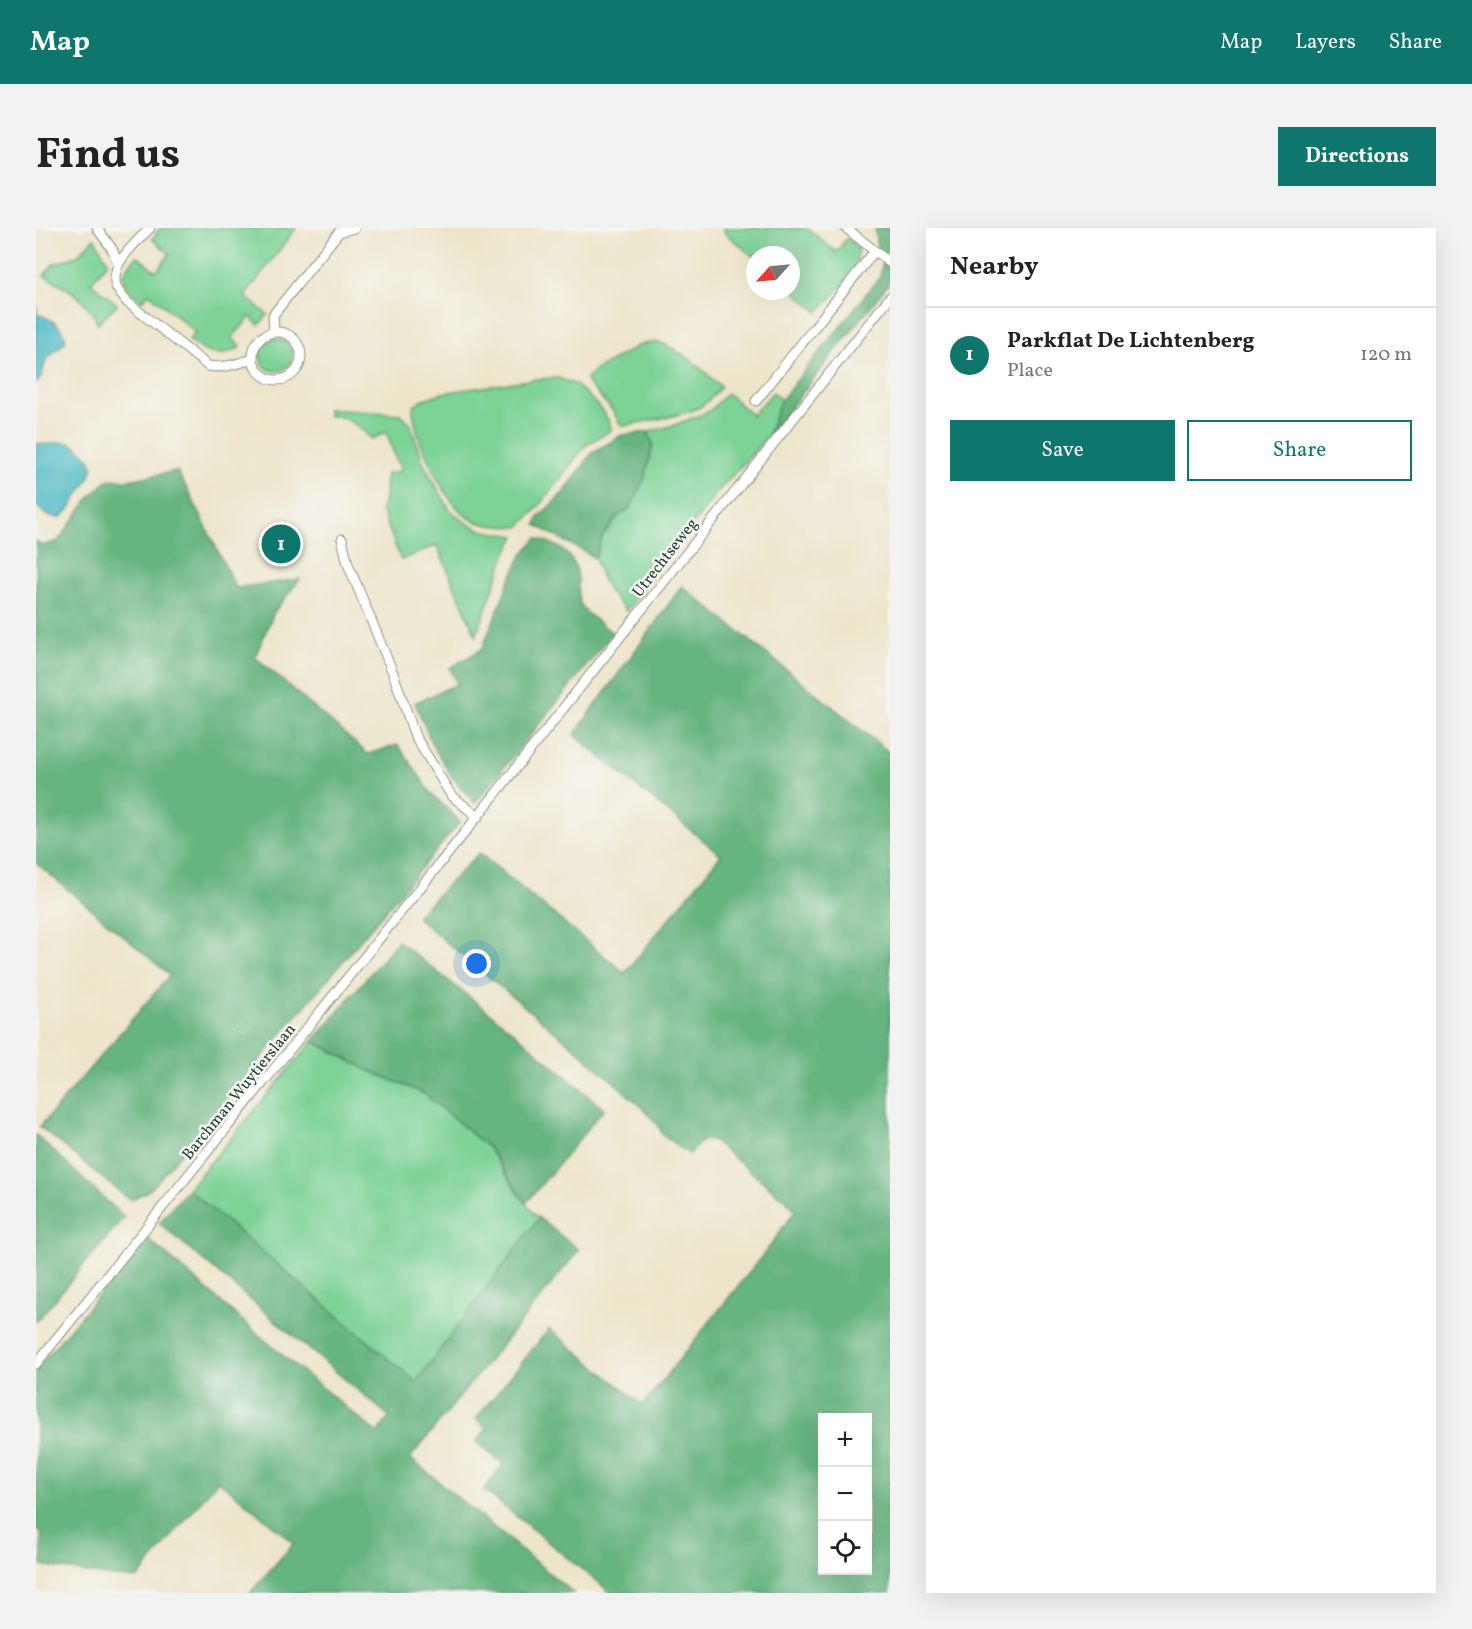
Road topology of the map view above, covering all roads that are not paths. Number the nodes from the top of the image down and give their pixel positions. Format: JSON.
{"nodes":[{"id":1,"x":97,"y":228,"type":"edge"},
{"id":2,"x":150,"y":228,"type":"edge"},
{"id":3,"x":355,"y":228,"type":"edge"},
{"id":4,"x":846,"y":228,"type":"edge"},
{"id":5,"x":874,"y":252,"type":"junction"},
{"id":6,"x":118,"y":263,"type":"junction"},
{"id":7,"x":890,"y":264,"type":"edge"},
{"id":8,"x":890,"y":297,"type":"edge"},
{"id":9,"x":274,"y":332,"type":"junction"},
{"id":10,"x":253,"y":359,"type":"junction"},
{"id":11,"x":756,"y":401,"type":"dead end"},
{"id":12,"x":342,"y":539,"type":"dead end"},
{"id":13,"x":478,"y":817,"type":"junction"},
{"id":14,"x":462,"y":836,"type":"joint"},
{"id":15,"x":36,"y":1364,"type":"edge"}],
"edges":[{"from":1,"to":6,"type":"lane"},
{"from":2,"to":6,"type":"lane"},
{"from":3,"to":9,"type":"lane"},
{"from":4,"to":5,"type":"lane"},
{"from":5,"to":7,"type":"lane"},
{"from":5,"to":11,"type":"lane"},
{"from":6,"to":10,"type":"lane"},
{"from":8,"to":13,"type":"lane","name":"Utrechtseweg"},
{"from":9,"to":10,"type":"lane"},
{"from":9,"to":10,"type":"lane"},
{"from":12,"to":13,"type":"lane"},
{"from":13,"to":14,"type":"lane","name":"Utrechtseweg"},
{"from":14,"to":15,"type":"lane","name":"Barchman Wuytierslaan"}]}
